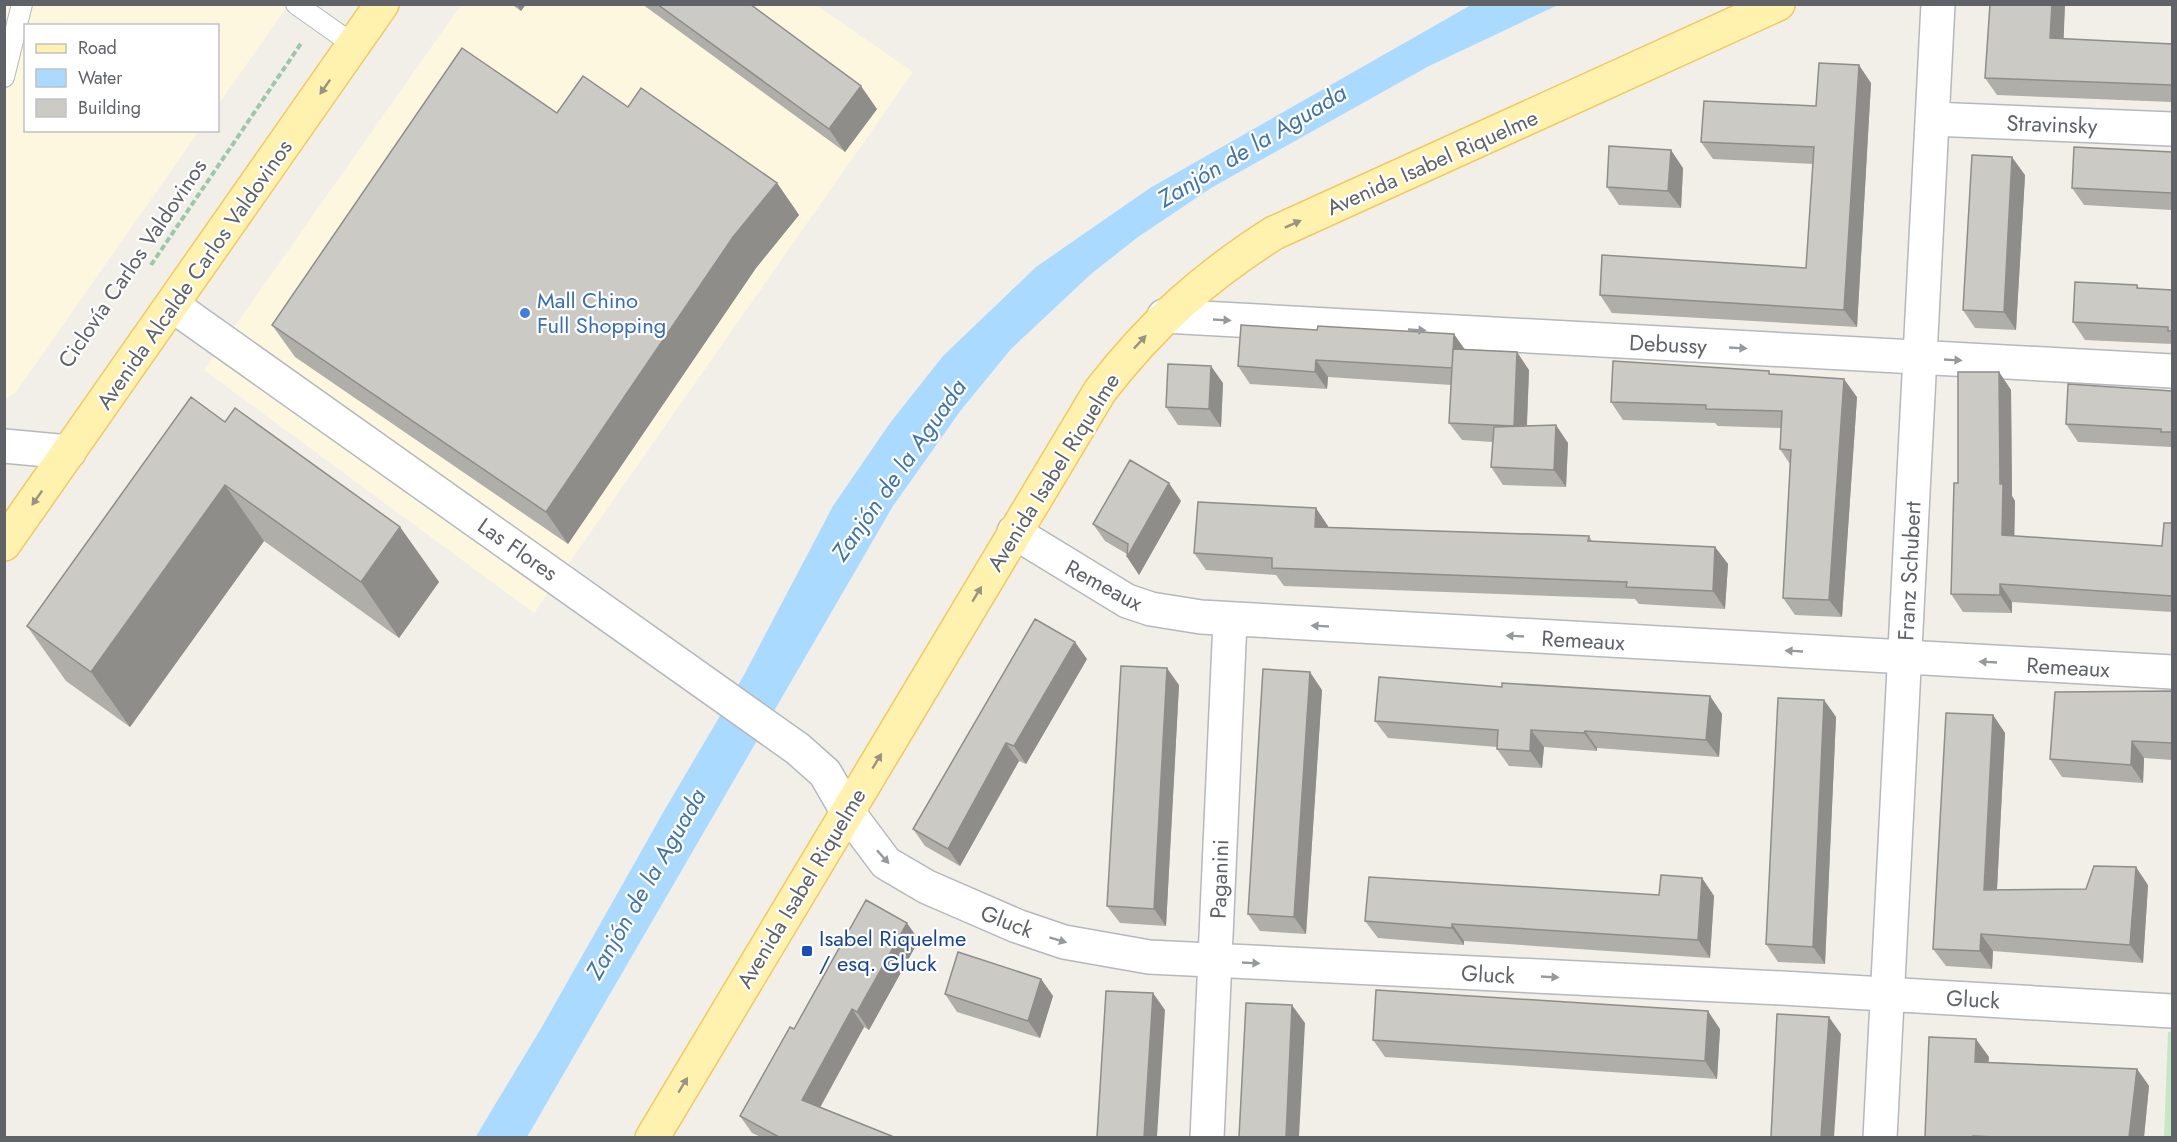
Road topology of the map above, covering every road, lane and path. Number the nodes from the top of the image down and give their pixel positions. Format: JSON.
{"nodes":[{"id":1,"x":22,"y":4,"type":"edge"},
{"id":2,"x":296,"y":4,"type":"edge"},
{"id":3,"x":382,"y":4,"type":"edge"},
{"id":4,"x":1779,"y":4,"type":"edge"},
{"id":5,"x":1938,"y":4,"type":"edge"},
{"id":6,"x":317,"y":20,"type":"junction"},
{"id":7,"x":354,"y":45,"type":"junction"},
{"id":8,"x":4,"y":77,"type":"edge"},
{"id":9,"x":1932,"y":119,"type":"junction"},
{"id":10,"x":2172,"y":129,"type":"edge"},
{"id":11,"x":146,"y":273,"type":"dead end"},
{"id":12,"x":172,"y":305,"type":"junction"},
{"id":13,"x":1164,"y":316,"type":"junction"},
{"id":14,"x":1920,"y":358,"type":"junction"},
{"id":15,"x":2172,"y":371,"type":"edge"},
{"id":16,"x":4,"y":446,"type":"edge"},
{"id":17,"x":69,"y":452,"type":"junction"},
{"id":18,"x":1014,"y":532,"type":"junction"},
{"id":19,"x":4,"y":544,"type":"edge"},
{"id":20,"x":1230,"y":621,"type":"junction"},
{"id":21,"x":1904,"y":658,"type":"junction"},
{"id":22,"x":2172,"y":672,"type":"edge"},
{"id":23,"x":847,"y":811,"type":"junction"},
{"id":24,"x":1215,"y":962,"type":"junction"},
{"id":25,"x":1887,"y":994,"type":"junction"},
{"id":26,"x":2172,"y":1011,"type":"edge"},
{"id":27,"x":654,"y":1137,"type":"edge"},
{"id":28,"x":1207,"y":1137,"type":"edge"},
{"id":29,"x":1880,"y":1137,"type":"edge"}],
"edges":[{"from":1,"to":8,"type":"lane"},
{"from":2,"to":6,"type":"lane"},
{"from":3,"to":7,"type":"main road","name":"Avenida Alcalde Carlos Valdovinos"},
{"from":13,"to":4,"type":"main road","name":"Avenida Isabel Riquelme","one_way":true},
{"from":5,"to":9,"type":"street","name":"Franz Schubert"},
{"from":6,"to":7,"type":"lane"},
{"from":6,"to":11,"type":"path","name":"Ciclovía Carlos Valdovinos"},
{"from":7,"to":12,"type":"main road","name":"Avenida Alcalde Carlos Valdovinos","one_way":true},
{"from":9,"to":10,"type":"street","name":"Stravinsky"},
{"from":9,"to":14,"type":"street","name":"Franz Schubert"},
{"from":12,"to":17,"type":"main road","name":"Avenida Alcalde Carlos Valdovinos"},
{"from":12,"to":23,"type":"street","name":"Las Flores"},
{"from":13,"to":14,"type":"street","name":"Debussy","one_way":true},
{"from":18,"to":13,"type":"main road","name":"Avenida Isabel Riquelme","one_way":true},
{"from":14,"to":15,"type":"street","name":"Debussy","one_way":true},
{"from":14,"to":21,"type":"street","name":"Franz Schubert"},
{"from":16,"to":17,"type":"street"},
{"from":17,"to":19,"type":"main road","name":"Avenida Alcalde Carlos Valdovinos","one_way":true},
{"from":18,"to":20,"type":"street","name":"Remeaux"},
{"from":23,"to":18,"type":"main road","name":"Avenida Isabel Riquelme","one_way":true},
{"from":21,"to":20,"type":"street","name":"Remeaux","one_way":true},
{"from":20,"to":24,"type":"street","name":"Paganini"},
{"from":22,"to":21,"type":"street","name":"Remeaux","one_way":true},
{"from":21,"to":25,"type":"street","name":"Franz Schubert"},
{"from":23,"to":24,"type":"street","name":"Gluck","one_way":true},
{"from":27,"to":23,"type":"main road","name":"Avenida Isabel Riquelme","one_way":true},
{"from":24,"to":25,"type":"street","name":"Gluck","one_way":true},
{"from":24,"to":28,"type":"street","name":"Paganini"},
{"from":25,"to":26,"type":"street","name":"Gluck"},
{"from":25,"to":29,"type":"street","name":"Franz Schubert"}]}
